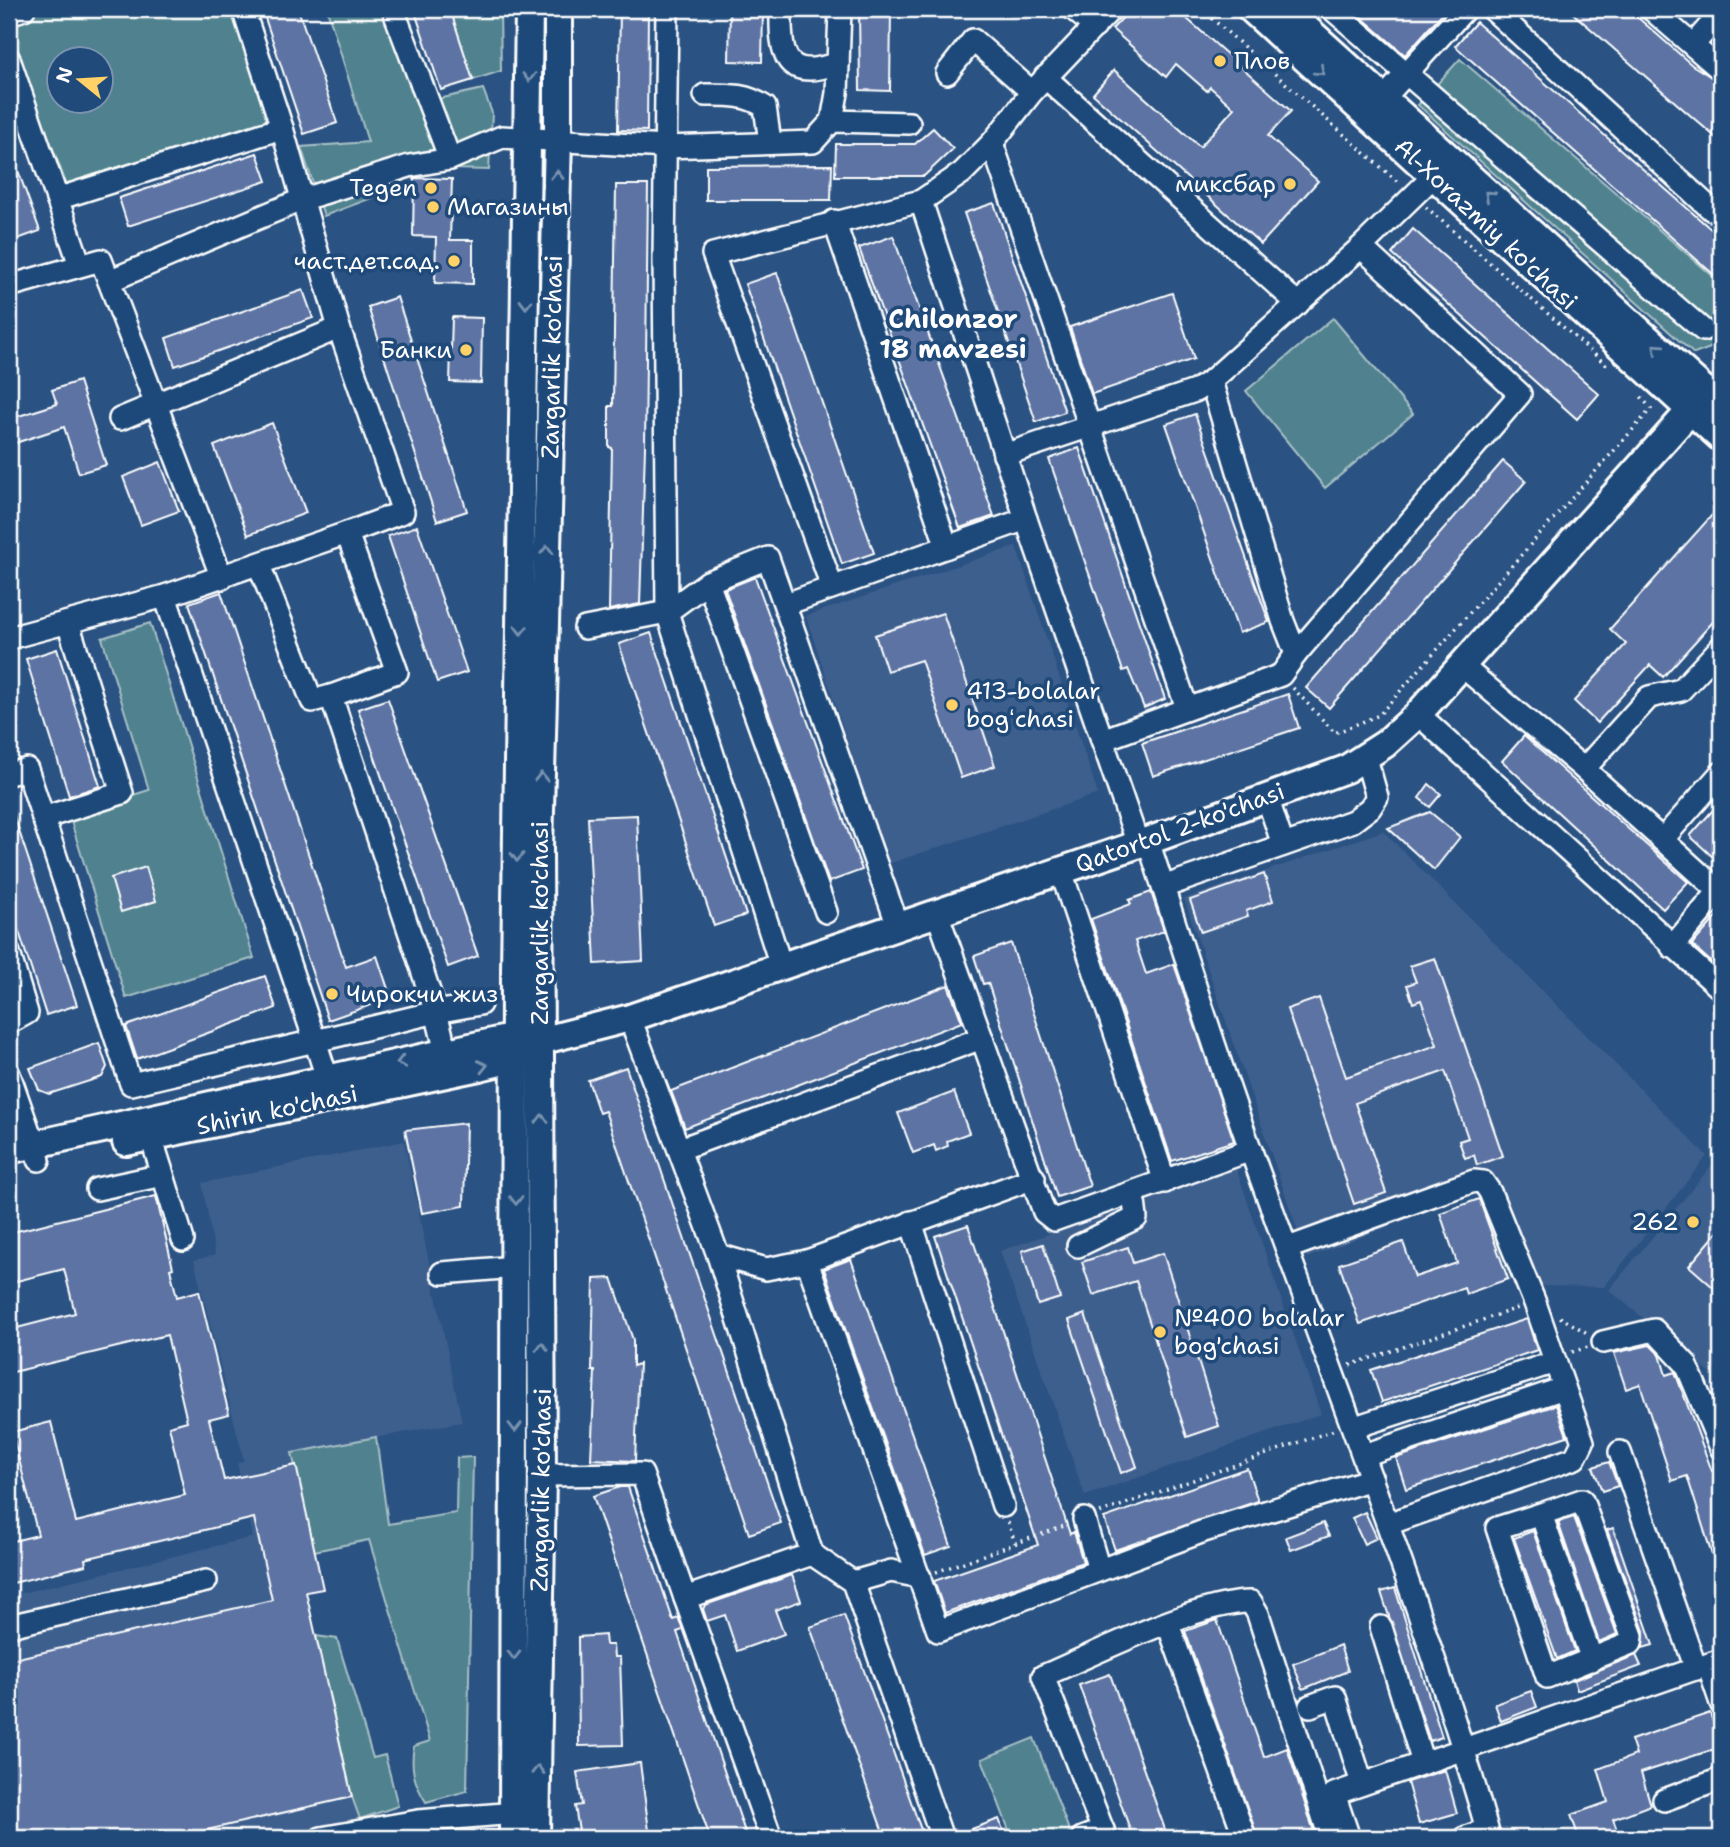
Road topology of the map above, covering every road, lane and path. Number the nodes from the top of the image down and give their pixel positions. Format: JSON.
{"nodes":[{"id":1,"x":24,"y":9,"type":"edge"},
{"id":2,"x":243,"y":9,"type":"edge"},
{"id":3,"x":393,"y":9,"type":"edge"},
{"id":4,"x":529,"y":9,"type":"edge"},
{"id":5,"x":558,"y":9,"type":"edge"},
{"id":6,"x":667,"y":9,"type":"edge"},
{"id":7,"x":781,"y":9,"type":"edge"},
{"id":8,"x":840,"y":9,"type":"edge"},
{"id":9,"x":1073,"y":9,"type":"edge"},
{"id":10,"x":1111,"y":9,"type":"edge"},
{"id":11,"x":1201,"y":9,"type":"edge"},
{"id":12,"x":1251,"y":9,"type":"edge"},
{"id":13,"x":1285,"y":9,"type":"edge"},
{"id":14,"x":1332,"y":9,"type":"edge"},
{"id":15,"x":1465,"y":9,"type":"edge"},
{"id":16,"x":1651,"y":9,"type":"edge"},
{"id":17,"x":1498,"y":11,"type":"edge"},
{"id":18,"x":1721,"y":13,"type":"edge"},
{"id":19,"x":9,"y":14,"type":"edge"},
{"id":20,"x":1095,"y":27,"type":"junction"},
{"id":21,"x":1693,"y":45,"type":"junction"},
{"id":22,"x":9,"y":59,"type":"edge"},
{"id":23,"x":838,"y":63,"type":"junction"},
{"id":24,"x":1721,"y":70,"type":"edge"},
{"id":25,"x":947,"y":73,"type":"dead end"},
{"id":26,"x":1406,"y":75,"type":"junction"},
{"id":27,"x":1039,"y":85,"type":"junction"},
{"id":28,"x":705,"y":95,"type":"dead end"},
{"id":29,"x":1376,"y":107,"type":"junction"},
{"id":30,"x":832,"y":121,"type":"junction"},
{"id":31,"x":909,"y":123,"type":"dead end"},
{"id":32,"x":282,"y":128,"type":"junction"},
{"id":33,"x":529,"y":137,"type":"junction"},
{"id":34,"x":558,"y":140,"type":"junction"},
{"id":35,"x":770,"y":142,"type":"junction"},
{"id":36,"x":992,"y":143,"type":"junction"},
{"id":37,"x":664,"y":147,"type":"junction"},
{"id":38,"x":450,"y":159,"type":"junction"},
{"id":39,"x":1443,"y":168,"type":"junction"},
{"id":40,"x":1414,"y":196,"type":"junction"},
{"id":41,"x":57,"y":199,"type":"junction"},
{"id":42,"x":301,"y":200,"type":"junction"},
{"id":43,"x":921,"y":201,"type":"junction"},
{"id":44,"x":1718,"y":208,"type":"edge"},
{"id":45,"x":834,"y":221,"type":"junction"},
{"id":46,"x":1361,"y":247,"type":"junction"},
{"id":47,"x":80,"y":265,"type":"junction"},
{"id":48,"x":109,"y":281,"type":"junction"},
{"id":49,"x":9,"y":286,"type":"edge"},
{"id":50,"x":1298,"y":303,"type":"junction"},
{"id":51,"x":339,"y":328,"type":"junction"},
{"id":52,"x":1703,"y":330,"type":"dead end"},
{"id":53,"x":1617,"y":374,"type":"dead end"},
{"id":54,"x":1211,"y":381,"type":"junction"},
{"id":55,"x":1637,"y":392,"type":"dead end"},
{"id":56,"x":1712,"y":399,"type":"edge"},
{"id":57,"x":157,"y":406,"type":"junction"},
{"id":58,"x":121,"y":419,"type":"dead end"},
{"id":59,"x":1090,"y":428,"type":"junction"},
{"id":60,"x":1721,"y":437,"type":"edge"},
{"id":61,"x":1004,"y":455,"type":"junction"},
{"id":62,"x":1026,"y":519,"type":"junction"},
{"id":63,"x":347,"y":533,"type":"junction"},
{"id":64,"x":947,"y":547,"type":"junction"},
{"id":65,"x":259,"y":565,"type":"junction"},
{"id":66,"x":222,"y":578,"type":"junction"},
{"id":67,"x":708,"y":582,"type":"junction"},
{"id":68,"x":832,"y":587,"type":"junction"},
{"id":69,"x":165,"y":596,"type":"junction"},
{"id":70,"x":786,"y":604,"type":"junction"},
{"id":71,"x":667,"y":612,"type":"junction"},
{"id":72,"x":68,"y":623,"type":"junction"},
{"id":73,"x":584,"y":628,"type":"dead end"},
{"id":74,"x":9,"y":638,"type":"edge"},
{"id":75,"x":1721,"y":647,"type":"edge"},
{"id":76,"x":1296,"y":654,"type":"junction"},
{"id":77,"x":1462,"y":666,"type":"junction"},
{"id":78,"x":1281,"y":675,"type":"junction"},
{"id":79,"x":331,"y":696,"type":"junction"},
{"id":80,"x":1187,"y":708,"type":"junction"},
{"id":81,"x":1418,"y":714,"type":"junction"},
{"id":82,"x":1102,"y":740,"type":"junction"},
{"id":83,"x":1366,"y":758,"type":"junction"},
{"id":84,"x":1584,"y":769,"type":"junction"},
{"id":85,"x":1721,"y":773,"type":"edge"},
{"id":86,"x":9,"y":774,"type":"edge"},
{"id":87,"x":1267,"y":797,"type":"junction"},
{"id":88,"x":43,"y":818,"type":"junction"},
{"id":89,"x":1662,"y":840,"type":"junction"},
{"id":90,"x":1143,"y":842,"type":"junction"},
{"id":91,"x":1283,"y":845,"type":"junction"},
{"id":92,"x":1061,"y":871,"type":"junction"},
{"id":93,"x":1163,"y":887,"type":"junction"},
{"id":94,"x":1721,"y":891,"type":"edge"},
{"id":95,"x":826,"y":912,"type":"dead end"},
{"id":96,"x":937,"y":913,"type":"junction"},
{"id":97,"x":898,"y":926,"type":"junction"},
{"id":98,"x":1672,"y":947,"type":"junction"},
{"id":99,"x":9,"y":953,"type":"edge"},
{"id":100,"x":781,"y":966,"type":"junction"},
{"id":101,"x":1721,"y":989,"type":"edge"},
{"id":102,"x":480,"y":1004,"type":"dead end"},
{"id":103,"x":436,"y":1012,"type":"junction"},
{"id":104,"x":630,"y":1018,"type":"junction"},
{"id":105,"x":9,"y":1023,"type":"edge"},
{"id":106,"x":982,"y":1038,"type":"junction"},
{"id":107,"x":315,"y":1041,"type":"junction"},
{"id":108,"x":524,"y":1045,"type":"junction"},
{"id":109,"x":446,"y":1052,"type":"junction"},
{"id":110,"x":9,"y":1073,"type":"edge"},
{"id":111,"x":330,"y":1088,"type":"junction"},
{"id":112,"x":15,"y":1106,"type":"edge"},
{"id":113,"x":151,"y":1137,"type":"junction"},
{"id":114,"x":680,"y":1149,"type":"junction"},
{"id":115,"x":9,"y":1150,"type":"edge"},
{"id":116,"x":1251,"y":1150,"type":"junction"},
{"id":117,"x":37,"y":1152,"type":"junction"},
{"id":118,"x":9,"y":1167,"type":"edge"},
{"id":119,"x":163,"y":1175,"type":"junction"},
{"id":120,"x":1034,"y":1178,"type":"junction"},
{"id":121,"x":1165,"y":1182,"type":"junction"},
{"id":122,"x":97,"y":1189,"type":"dead end"},
{"id":123,"x":1133,"y":1193,"type":"junction"},
{"id":124,"x":911,"y":1222,"type":"junction"},
{"id":125,"x":183,"y":1240,"type":"dead end"},
{"id":126,"x":1078,"y":1246,"type":"dead end"},
{"id":127,"x":1288,"y":1248,"type":"junction"},
{"id":128,"x":718,"y":1255,"type":"junction"},
{"id":129,"x":807,"y":1261,"type":"junction"},
{"id":130,"x":515,"y":1266,"type":"junction"},
{"id":131,"x":442,"y":1273,"type":"dead end"},
{"id":132,"x":1535,"y":1303,"type":"junction"},
{"id":133,"x":1603,"y":1342,"type":"junction"},
{"id":134,"x":1554,"y":1360,"type":"junction"},
{"id":135,"x":1334,"y":1370,"type":"junction"},
{"id":136,"x":1564,"y":1388,"type":"junction"},
{"id":137,"x":1354,"y":1425,"type":"junction"},
{"id":138,"x":1721,"y":1448,"type":"edge"},
{"id":139,"x":1620,"y":1452,"type":"dead end"},
{"id":140,"x":1364,"y":1455,"type":"junction"},
{"id":141,"x":542,"y":1475,"type":"junction"},
{"id":142,"x":1372,"y":1479,"type":"junction"},
{"id":143,"x":1003,"y":1506,"type":"dead end"},
{"id":144,"x":1541,"y":1514,"type":"junction"},
{"id":145,"x":1084,"y":1519,"type":"junction"},
{"id":146,"x":1388,"y":1524,"type":"junction"},
{"id":147,"x":812,"y":1554,"type":"junction"},
{"id":148,"x":1099,"y":1570,"type":"junction"},
{"id":149,"x":920,"y":1577,"type":"junction"},
{"id":150,"x":206,"y":1581,"type":"dead end"},
{"id":151,"x":853,"y":1583,"type":"junction"},
{"id":152,"x":685,"y":1598,"type":"junction"},
{"id":153,"x":1168,"y":1624,"type":"junction"},
{"id":154,"x":9,"y":1626,"type":"edge"},
{"id":155,"x":1381,"y":1627,"type":"dead end"},
{"id":156,"x":1592,"y":1660,"type":"junction"},
{"id":157,"x":1709,"y":1664,"type":"edge"},
{"id":158,"x":1721,"y":1703,"type":"edge"},
{"id":159,"x":1310,"y":1706,"type":"dead end"},
{"id":160,"x":1465,"y":1749,"type":"junction"},
{"id":161,"x":1423,"y":1763,"type":"junction"},
{"id":162,"x":1721,"y":1779,"type":"edge"},
{"id":163,"x":1362,"y":1784,"type":"junction"},
{"id":164,"x":1325,"y":1796,"type":"junction"},
{"id":165,"x":1664,"y":1800,"type":"dead end"},
{"id":166,"x":521,"y":1821,"type":"edge"},
{"id":167,"x":1105,"y":1834,"type":"edge"},
{"id":168,"x":1489,"y":1834,"type":"edge"},
{"id":169,"x":321,"y":1838,"type":"edge"},
{"id":170,"x":536,"y":1838,"type":"edge"},
{"id":171,"x":771,"y":1838,"type":"edge"},
{"id":172,"x":942,"y":1838,"type":"edge"},
{"id":173,"x":1082,"y":1838,"type":"edge"},
{"id":174,"x":1245,"y":1838,"type":"edge"},
{"id":175,"x":1330,"y":1838,"type":"edge"},
{"id":176,"x":1349,"y":1838,"type":"edge"},
{"id":177,"x":1464,"y":1838,"type":"edge"}],
"edges":[{"from":1,"to":19,"type":"street"},
{"from":2,"to":32,"type":"street"},
{"from":3,"to":38,"type":"street"},
{"from":4,"to":33,"type":"main road","name":"Zargarlik ko'chasi","one_way":true},
{"from":5,"to":34,"type":"main road","name":"Zargarlik ko'chasi"},
{"from":6,"to":37,"type":"street"},
{"from":7,"to":23,"type":"street"},
{"from":8,"to":23,"type":"street"},
{"from":9,"to":20,"type":"street"},
{"from":10,"to":20,"type":"street"},
{"from":11,"to":40,"type":"path"},
{"from":12,"to":29,"type":"main road","name":"Al-Xorazmiy ko'chasi","one_way":true},
{"from":13,"to":29,"type":"main road","name":"Al-Xorazmiy ko'chasi"},
{"from":14,"to":26,"type":"street"},
{"from":15,"to":26,"type":"street"},
{"from":16,"to":21,"type":"street"},
{"from":17,"to":44,"type":"street"},
{"from":18,"to":21,"type":"street"},
{"from":20,"to":27,"type":"street"},
{"from":21,"to":24,"type":"street"},
{"from":22,"to":41,"type":"street"},
{"from":23,"to":30,"type":"street"},
{"from":25,"to":27,"type":"street"},
{"from":26,"to":29,"type":"street"},
{"from":26,"to":52,"type":"street"},
{"from":27,"to":36,"type":"street"},
{"from":27,"to":50,"type":"street"},
{"from":28,"to":35,"type":"street"},
{"from":29,"to":39,"type":"main road","name":"Al-Xorazmiy ko'chasi"},
{"from":30,"to":31,"type":"street"},
{"from":30,"to":35,"type":"street"},
{"from":32,"to":41,"type":"street"},
{"from":32,"to":42,"type":"street"},
{"from":33,"to":34,"type":"street"},
{"from":33,"to":38,"type":"street"},
{"from":33,"to":108,"type":"main road","name":"Zargarlik ko'chasi","one_way":true},
{"from":34,"to":37,"type":"street"},
{"from":108,"to":34,"type":"main road","name":"Zargarlik ko'chasi","one_way":true},
{"from":35,"to":37,"type":"street"},
{"from":36,"to":43,"type":"street"},
{"from":36,"to":59,"type":"street"},
{"from":37,"to":71,"type":"street"},
{"from":38,"to":42,"type":"street"},
{"from":39,"to":40,"type":"street"},
{"from":39,"to":56,"type":"main road","name":"Al-Xorazmiy ko'chasi"},
{"from":40,"to":46,"type":"street"},
{"from":40,"to":53,"type":"path"},
{"from":41,"to":47,"type":"street"},
{"from":42,"to":48,"type":"street"},
{"from":42,"to":51,"type":"street"},
{"from":43,"to":45,"type":"street"},
{"from":43,"to":61,"type":"street"},
{"from":45,"to":64,"type":"street"},
{"from":45,"to":68,"type":"street"},
{"from":46,"to":50,"type":"street"},
{"from":46,"to":76,"type":"street"},
{"from":47,"to":48,"type":"street"},
{"from":47,"to":49,"type":"street"},
{"from":48,"to":57,"type":"street"},
{"from":50,"to":54,"type":"street"},
{"from":51,"to":57,"type":"street"},
{"from":51,"to":63,"type":"street"},
{"from":54,"to":59,"type":"street"},
{"from":54,"to":76,"type":"street"},
{"from":55,"to":78,"type":"path"},
{"from":56,"to":60,"type":"main road"},
{"from":56,"to":77,"type":"main road","name":"Qatortol 2-ko'chasi"},
{"from":57,"to":58,"type":"street"},
{"from":57,"to":66,"type":"street"},
{"from":59,"to":61,"type":"street"},
{"from":59,"to":80,"type":"street"},
{"from":61,"to":62,"type":"street"},
{"from":62,"to":64,"type":"street"},
{"from":62,"to":82,"type":"street"},
{"from":63,"to":65,"type":"street"},
{"from":63,"to":79,"type":"street"},
{"from":64,"to":68,"type":"street"},
{"from":65,"to":66,"type":"street"},
{"from":65,"to":79,"type":"street"},
{"from":66,"to":69,"type":"street"},
{"from":67,"to":70,"type":"street"},
{"from":67,"to":71,"type":"street"},
{"from":67,"to":95,"type":"street"},
{"from":68,"to":70,"type":"street"},
{"from":69,"to":72,"type":"street"},
{"from":69,"to":107,"type":"street"},
{"from":70,"to":97,"type":"street"},
{"from":71,"to":73,"type":"street"},
{"from":71,"to":100,"type":"street"},
{"from":72,"to":74,"type":"street"},
{"from":72,"to":88,"type":"street"},
{"from":75,"to":84,"type":"street"},
{"from":76,"to":78,"type":"street"},
{"from":77,"to":81,"type":"main road","name":"Qatortol 2-ko'chasi"},
{"from":77,"to":84,"type":"street"},
{"from":78,"to":80,"type":"street"},
{"from":79,"to":103,"type":"street"},
{"from":80,"to":82,"type":"street"},
{"from":81,"to":83,"type":"main road","name":"Qatortol 2-ko'chasi"},
{"from":81,"to":98,"type":"street"},
{"from":82,"to":90,"type":"street"},
{"from":83,"to":87,"type":"main road","name":"Qatortol 2-ko'chasi"},
{"from":83,"to":91,"type":"street"},
{"from":84,"to":89,"type":"street"},
{"from":85,"to":89,"type":"street"},
{"from":86,"to":88,"type":"street"},
{"from":87,"to":90,"type":"main road","name":"Qatortol 2-ko'chasi"},
{"from":87,"to":91,"type":"street"},
{"from":88,"to":107,"type":"street"},
{"from":89,"to":94,"type":"street"},
{"from":90,"to":92,"type":"main road","name":"Qatortol 2-ko'chasi"},
{"from":90,"to":93,"type":"street"},
{"from":91,"to":93,"type":"street"},
{"from":92,"to":96,"type":"main road","name":"Qatortol 2-ko'chasi"},
{"from":92,"to":121,"type":"street"},
{"from":93,"to":116,"type":"street"},
{"from":94,"to":98,"type":"street"},
{"from":96,"to":97,"type":"main road","name":"Qatortol 2-ko'chasi"},
{"from":96,"to":106,"type":"street"},
{"from":97,"to":100,"type":"main road","name":"Qatortol 2-ko'chasi"},
{"from":98,"to":101,"type":"street"},
{"from":99,"to":105,"type":"street"},
{"from":100,"to":104,"type":"main road","name":"Qatortol 2-ko'chasi"},
{"from":102,"to":103,"type":"street"},
{"from":103,"to":107,"type":"street"},
{"from":103,"to":109,"type":"street"},
{"from":104,"to":108,"type":"main road","name":"Qatortol 2-ko'chasi"},
{"from":104,"to":114,"type":"street"},
{"from":106,"to":114,"type":"street"},
{"from":106,"to":120,"type":"street"},
{"from":107,"to":111,"type":"street"},
{"from":108,"to":109,"type":"main road","name":"Shirin ko'chasi"},
{"from":111,"to":108,"type":"main road","name":"Shirin ko'chasi","one_way":true},
{"from":108,"to":130,"type":"main road","name":"Zargarlik ko'chasi","one_way":true},
{"from":141,"to":108,"type":"main road","name":"Zargarlik ko'chasi","one_way":true},
{"from":109,"to":111,"type":"main road","name":"Shirin ko'chasi","one_way":true},
{"from":110,"to":112,"type":"street"},
{"from":111,"to":113,"type":"main road","name":"Shirin ko'chasi"},
{"from":111,"to":117,"type":"main road","name":"Shirin ko'chasi"},
{"from":112,"to":117,"type":"street"},
{"from":113,"to":117,"type":"main road","name":"Shirin ko'chasi"},
{"from":113,"to":119,"type":"street"},
{"from":114,"to":128,"type":"street"},
{"from":115,"to":117,"type":"main road","name":"Shirin ko'chasi"},
{"from":116,"to":121,"type":"street"},
{"from":116,"to":127,"type":"street"},
{"from":117,"to":118,"type":"main road","name":"Shirin ko'chasi"},
{"from":119,"to":122,"type":"street"},
{"from":119,"to":125,"type":"street"},
{"from":120,"to":123,"type":"street"},
{"from":120,"to":124,"type":"street"},
{"from":121,"to":123,"type":"street"},
{"from":123,"to":126,"type":"street"},
{"from":124,"to":129,"type":"street"},
{"from":124,"to":143,"type":"street"},
{"from":127,"to":132,"type":"street"},
{"from":127,"to":135,"type":"street"},
{"from":128,"to":129,"type":"street"},
{"from":128,"to":147,"type":"street"},
{"from":129,"to":149,"type":"street"},
{"from":130,"to":131,"type":"street"},
{"from":130,"to":166,"type":"main road","name":"Zargarlik ko'chasi","one_way":true},
{"from":132,"to":133,"type":"path"},
{"from":132,"to":134,"type":"street"},
{"from":132,"to":135,"type":"path"},
{"from":133,"to":134,"type":"path"},
{"from":133,"to":138,"type":"street"},
{"from":134,"to":136,"type":"street"},
{"from":134,"to":137,"type":"street"},
{"from":135,"to":137,"type":"street"},
{"from":136,"to":140,"type":"street"},
{"from":136,"to":146,"type":"street"},
{"from":137,"to":140,"type":"street"},
{"from":137,"to":145,"type":"path"},
{"from":139,"to":157,"type":"street"},
{"from":140,"to":142,"type":"street"},
{"from":141,"to":152,"type":"street"},
{"from":166,"to":141,"type":"main road","name":"Zargarlik ko'chasi","one_way":true},
{"from":142,"to":146,"type":"street"},
{"from":142,"to":148,"type":"street"},
{"from":144,"to":156,"type":"street"},
{"from":144,"to":156,"type":"street"},
{"from":144,"to":156,"type":"street"},
{"from":145,"to":148,"type":"street"},
{"from":145,"to":149,"type":"path"},
{"from":146,"to":160,"type":"street"},
{"from":147,"to":151,"type":"street"},
{"from":147,"to":152,"type":"street"},
{"from":148,"to":149,"type":"street"},
{"from":149,"to":151,"type":"street"},
{"from":150,"to":154,"type":"street"},
{"from":151,"to":172,"type":"street"},
{"from":152,"to":171,"type":"street"},
{"from":153,"to":164,"type":"street"},
{"from":153,"to":167,"type":"street"},
{"from":153,"to":174,"type":"street"},
{"from":155,"to":161,"type":"street"},
{"from":157,"to":158,"type":"street"},
{"from":157,"to":160,"type":"street"},
{"from":159,"to":163,"type":"street"},
{"from":160,"to":161,"type":"street"},
{"from":160,"to":168,"type":"street"},
{"from":161,"to":163,"type":"street"},
{"from":162,"to":165,"type":"street"},
{"from":163,"to":164,"type":"street"},
{"from":164,"to":175,"type":"street"},
{"from":164,"to":176,"type":"street"},
{"from":166,"to":169,"type":"street"},
{"from":166,"to":170,"type":"main road","name":"Zargarlik ko'chasi"},
{"from":167,"to":173,"type":"street"},
{"from":168,"to":177,"type":"street"}]}
